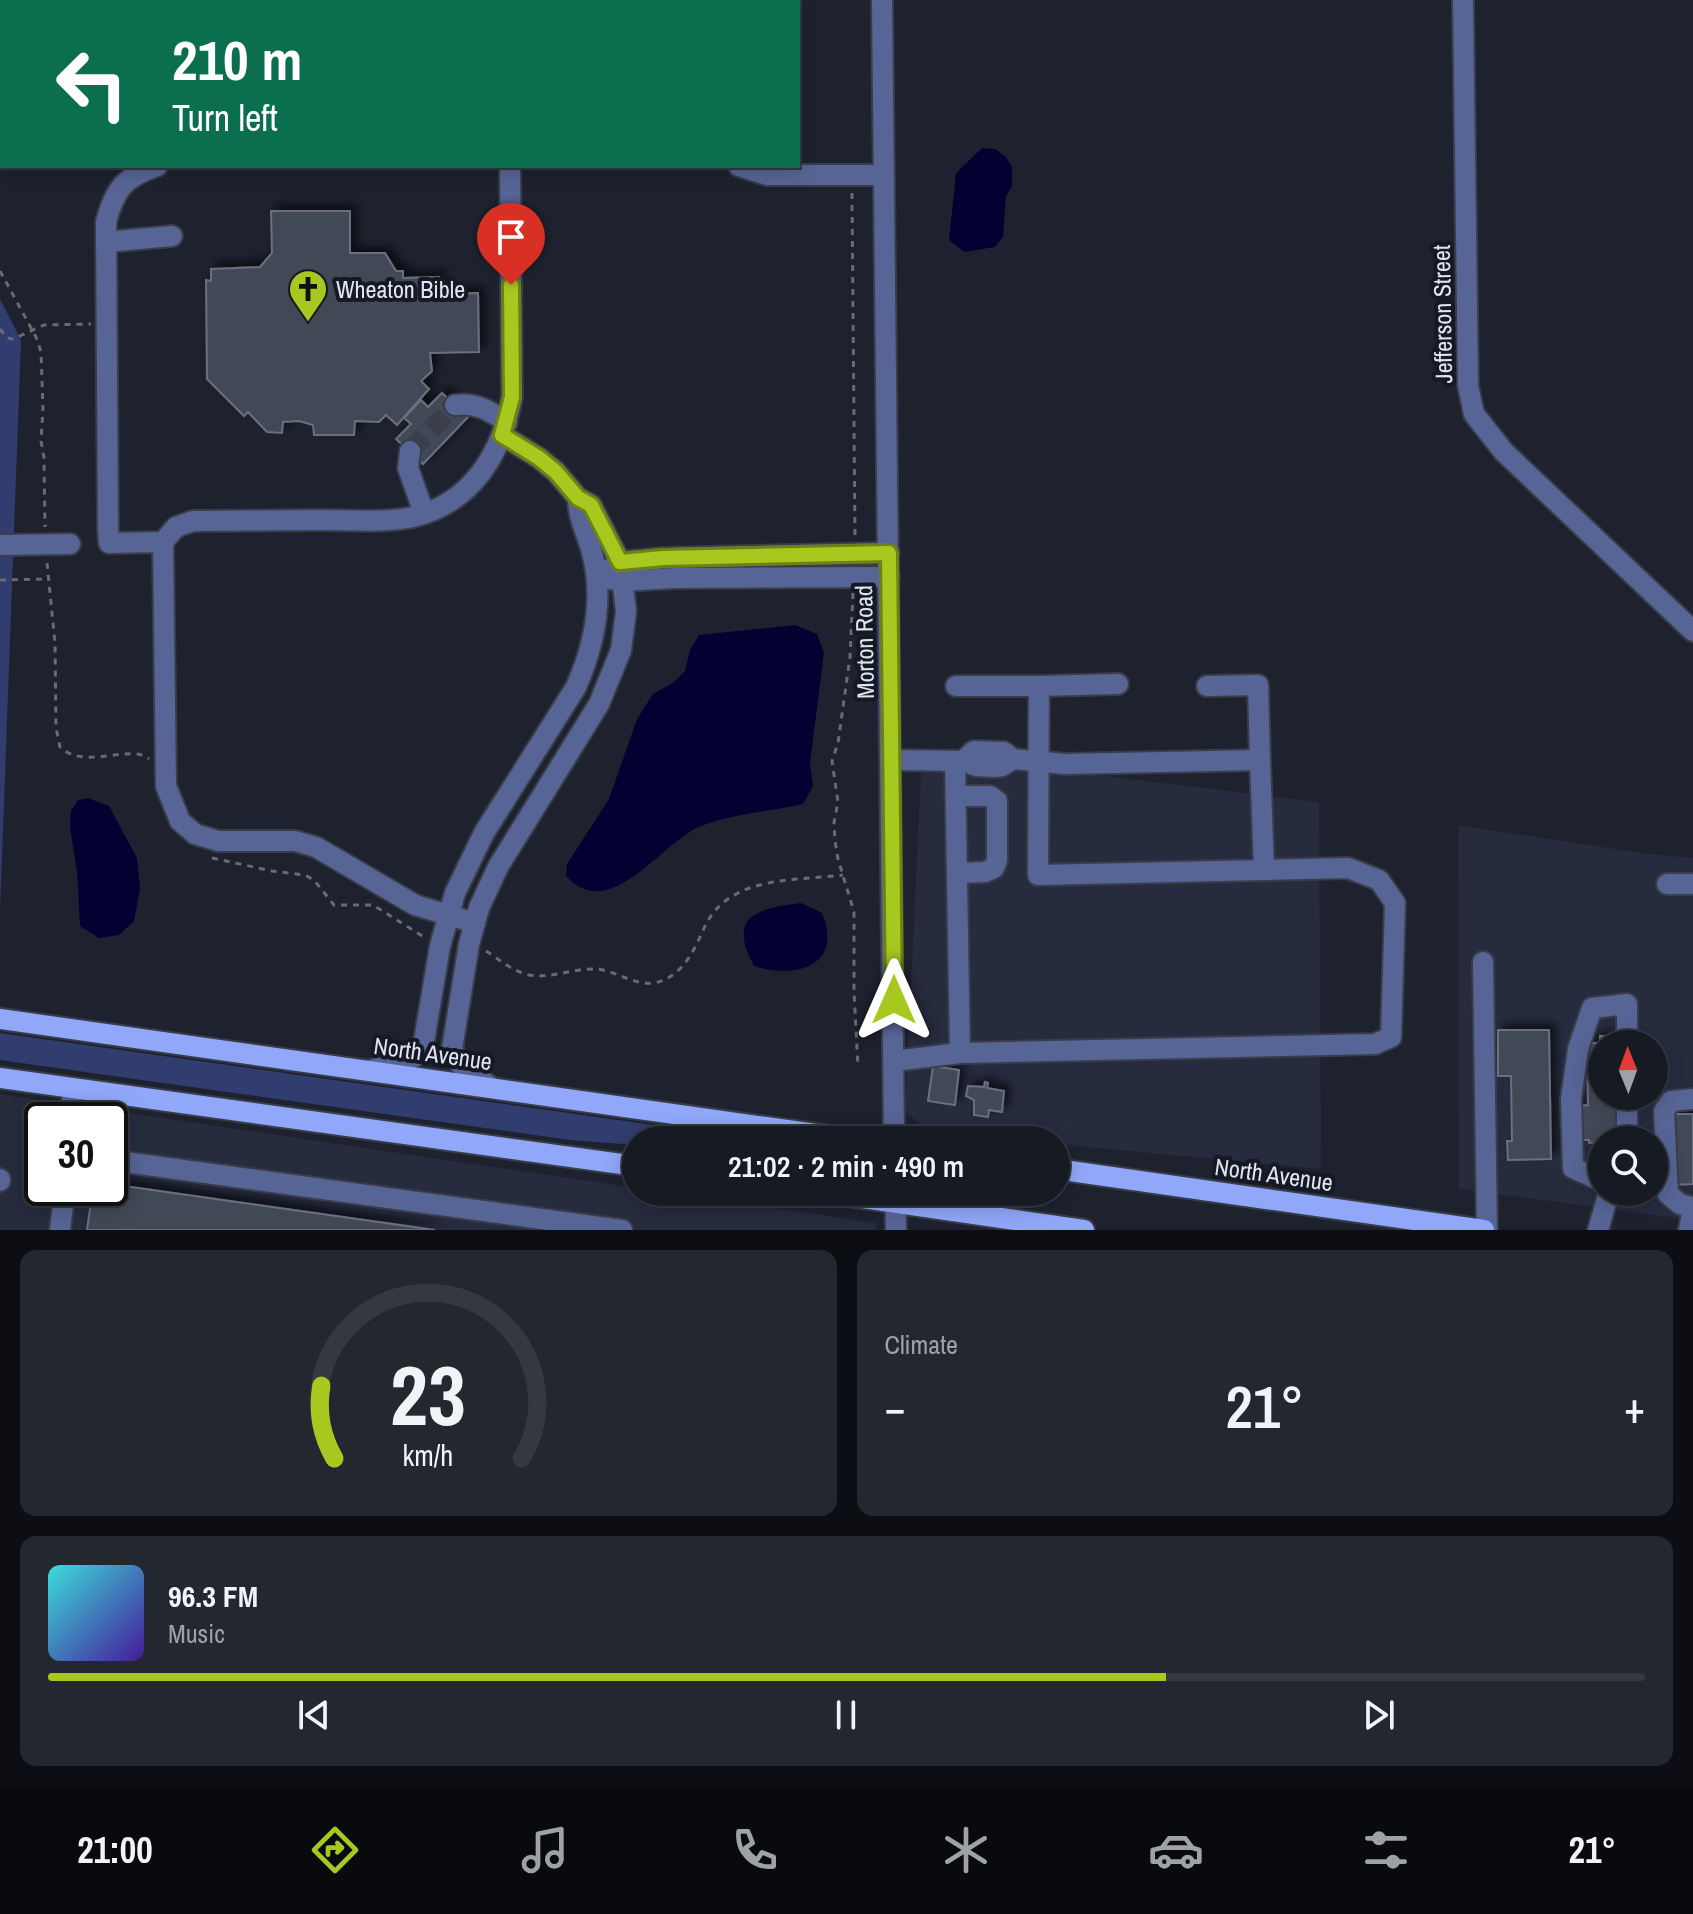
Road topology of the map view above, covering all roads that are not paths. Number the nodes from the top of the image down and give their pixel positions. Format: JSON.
{"nodes":[{"id":1,"x":882,"y":0,"type":"edge"},
{"id":2,"x":1463,"y":0,"type":"edge"},
{"id":3,"x":152,"y":168,"type":"edge"},
{"id":4,"x":510,"y":168,"type":"edge"},
{"id":5,"x":745,"y":168,"type":"edge"},
{"id":6,"x":884,"y":175,"type":"junction"},
{"id":7,"x":172,"y":236,"type":"dead end"},
{"id":8,"x":106,"y":242,"type":"junction"},
{"id":9,"x":455,"y":405,"type":"dead end"},
{"id":10,"x":505,"y":428,"type":"junction"},
{"id":11,"x":410,"y":451,"type":"dead end"},
{"id":12,"x":578,"y":498,"type":"junction"},
{"id":13,"x":424,"y":513,"type":"junction"},
{"id":14,"x":163,"y":542,"type":"junction"},
{"id":15,"x":70,"y":544,"type":"dead end"},
{"id":16,"x":0,"y":545,"type":"edge"},
{"id":17,"x":889,"y":553,"type":"junction"},
{"id":18,"x":622,"y":572,"type":"junction"},
{"id":19,"x":598,"y":577,"type":"junction"},
{"id":20,"x":889,"y":577,"type":"junction"},
{"id":21,"x":1693,"y":631,"type":"edge"},
{"id":22,"x":1118,"y":684,"type":"dead end"},
{"id":23,"x":956,"y":686,"type":"dead end"},
{"id":24,"x":1039,"y":686,"type":"junction"},
{"id":25,"x":1207,"y":686,"type":"dead end"},
{"id":26,"x":892,"y":760,"type":"junction"},
{"id":27,"x":1260,"y":760,"type":"junction"},
{"id":28,"x":959,"y":761,"type":"junction"},
{"id":29,"x":1041,"y":762,"type":"junction"},
{"id":30,"x":957,"y":796,"type":"junction"},
{"id":31,"x":1264,"y":870,"type":"junction"},
{"id":32,"x":958,"y":873,"type":"junction"},
{"id":33,"x":1667,"y":884,"type":"dead end"},
{"id":34,"x":1693,"y":884,"type":"edge"},
{"id":35,"x":447,"y":914,"type":"junction"},
{"id":36,"x":475,"y":923,"type":"junction"},
{"id":37,"x":1483,"y":962,"type":"dead end"},
{"id":38,"x":0,"y":1019,"type":"edge"},
{"id":39,"x":1627,"y":1030,"type":"edge"},
{"id":40,"x":960,"y":1053,"type":"junction"},
{"id":41,"x":894,"y":1061,"type":"junction"},
{"id":42,"x":371,"y":1070,"type":"junction"},
{"id":43,"x":0,"y":1078,"type":"edge"},
{"id":44,"x":73,"y":1088,"type":"junction"},
{"id":45,"x":492,"y":1088,"type":"junction"},
{"id":46,"x":1693,"y":1099,"type":"edge"},
{"id":47,"x":72,"y":1102,"type":"edge"},
{"id":48,"x":759,"y":1126,"type":"edge"},
{"id":49,"x":894,"y":1126,"type":"edge"},
{"id":50,"x":128,"y":1162,"type":"edge"},
{"id":51,"x":622,"y":1164,"type":"edge"},
{"id":52,"x":1070,"y":1171,"type":"edge"},
{"id":53,"x":1588,"y":1175,"type":"edge"},
{"id":54,"x":63,"y":1206,"type":"edge"},
{"id":55,"x":896,"y":1206,"type":"edge"},
{"id":56,"x":932,"y":1206,"type":"edge"},
{"id":57,"x":1605,"y":1206,"type":"edge"},
{"id":58,"x":1693,"y":1207,"type":"edge"},
{"id":59,"x":1004,"y":1224,"type":"edge"},
{"id":60,"x":60,"y":1230,"type":"edge"},
{"id":61,"x":622,"y":1230,"type":"edge"},
{"id":62,"x":896,"y":1230,"type":"edge"},
{"id":63,"x":1084,"y":1230,"type":"edge"},
{"id":64,"x":1486,"y":1230,"type":"edge"},
{"id":65,"x":1598,"y":1230,"type":"edge"},
{"id":66,"x":1689,"y":1230,"type":"edge"}],
"edges":[{"from":1,"to":6,"type":"street","name":"Morton Road"},
{"from":2,"to":21,"type":"street","name":"Jefferson Street"},
{"from":3,"to":8,"type":"street"},
{"from":4,"to":10,"type":"street"},
{"from":5,"to":6,"type":"street"},
{"from":6,"to":17,"type":"street","name":"Morton Road"},
{"from":7,"to":8,"type":"street"},
{"from":8,"to":14,"type":"street"},
{"from":9,"to":10,"type":"street"},
{"from":10,"to":12,"type":"street"},
{"from":10,"to":13,"type":"street"},
{"from":11,"to":13,"type":"street"},
{"from":12,"to":18,"type":"street"},
{"from":12,"to":19,"type":"street"},
{"from":13,"to":14,"type":"street"},
{"from":14,"to":35,"type":"street"},
{"from":15,"to":16,"type":"street"},
{"from":17,"to":18,"type":"street"},
{"from":17,"to":20,"type":"street","name":"Morton Road"},
{"from":18,"to":19,"type":"street"},
{"from":18,"to":20,"type":"street"},
{"from":18,"to":36,"type":"street"},
{"from":19,"to":35,"type":"street"},
{"from":20,"to":26,"type":"street","name":"Morton Road"},
{"from":22,"to":24,"type":"street"},
{"from":23,"to":24,"type":"street"},
{"from":24,"to":29,"type":"street"},
{"from":25,"to":27,"type":"street"},
{"from":26,"to":28,"type":"street"},
{"from":26,"to":41,"type":"street","name":"Morton Road"},
{"from":27,"to":29,"type":"street"},
{"from":27,"to":31,"type":"street"},
{"from":28,"to":29,"type":"street"},
{"from":28,"to":30,"type":"street"},
{"from":29,"to":31,"type":"street"},
{"from":30,"to":32,"type":"street"},
{"from":30,"to":32,"type":"street"},
{"from":31,"to":40,"type":"street"},
{"from":32,"to":40,"type":"street"},
{"from":33,"to":34,"type":"street"},
{"from":35,"to":36,"type":"street"},
{"from":35,"to":42,"type":"street"},
{"from":36,"to":45,"type":"street"},
{"from":37,"to":64,"type":"street"},
{"from":38,"to":42,"type":"main road","name":"North Avenue"},
{"from":39,"to":53,"type":"street"},
{"from":40,"to":41,"type":"street"},
{"from":41,"to":49,"type":"street","name":"Morton Road"},
{"from":42,"to":45,"type":"main road","name":"North Avenue"},
{"from":43,"to":44,"type":"main road"},
{"from":44,"to":47,"type":"street"},
{"from":44,"to":51,"type":"main road"},
{"from":45,"to":48,"type":"main road","name":"North Avenue"},
{"from":46,"to":58,"type":"street"},
{"from":50,"to":61,"type":"street"},
{"from":52,"to":64,"type":"main road","name":"North Avenue"},
{"from":54,"to":60,"type":"street"},
{"from":55,"to":62,"type":"street"},
{"from":56,"to":59,"type":"main road"},
{"from":57,"to":65,"type":"street"},
{"from":58,"to":66,"type":"street"},
{"from":59,"to":63,"type":"main road"}]}
